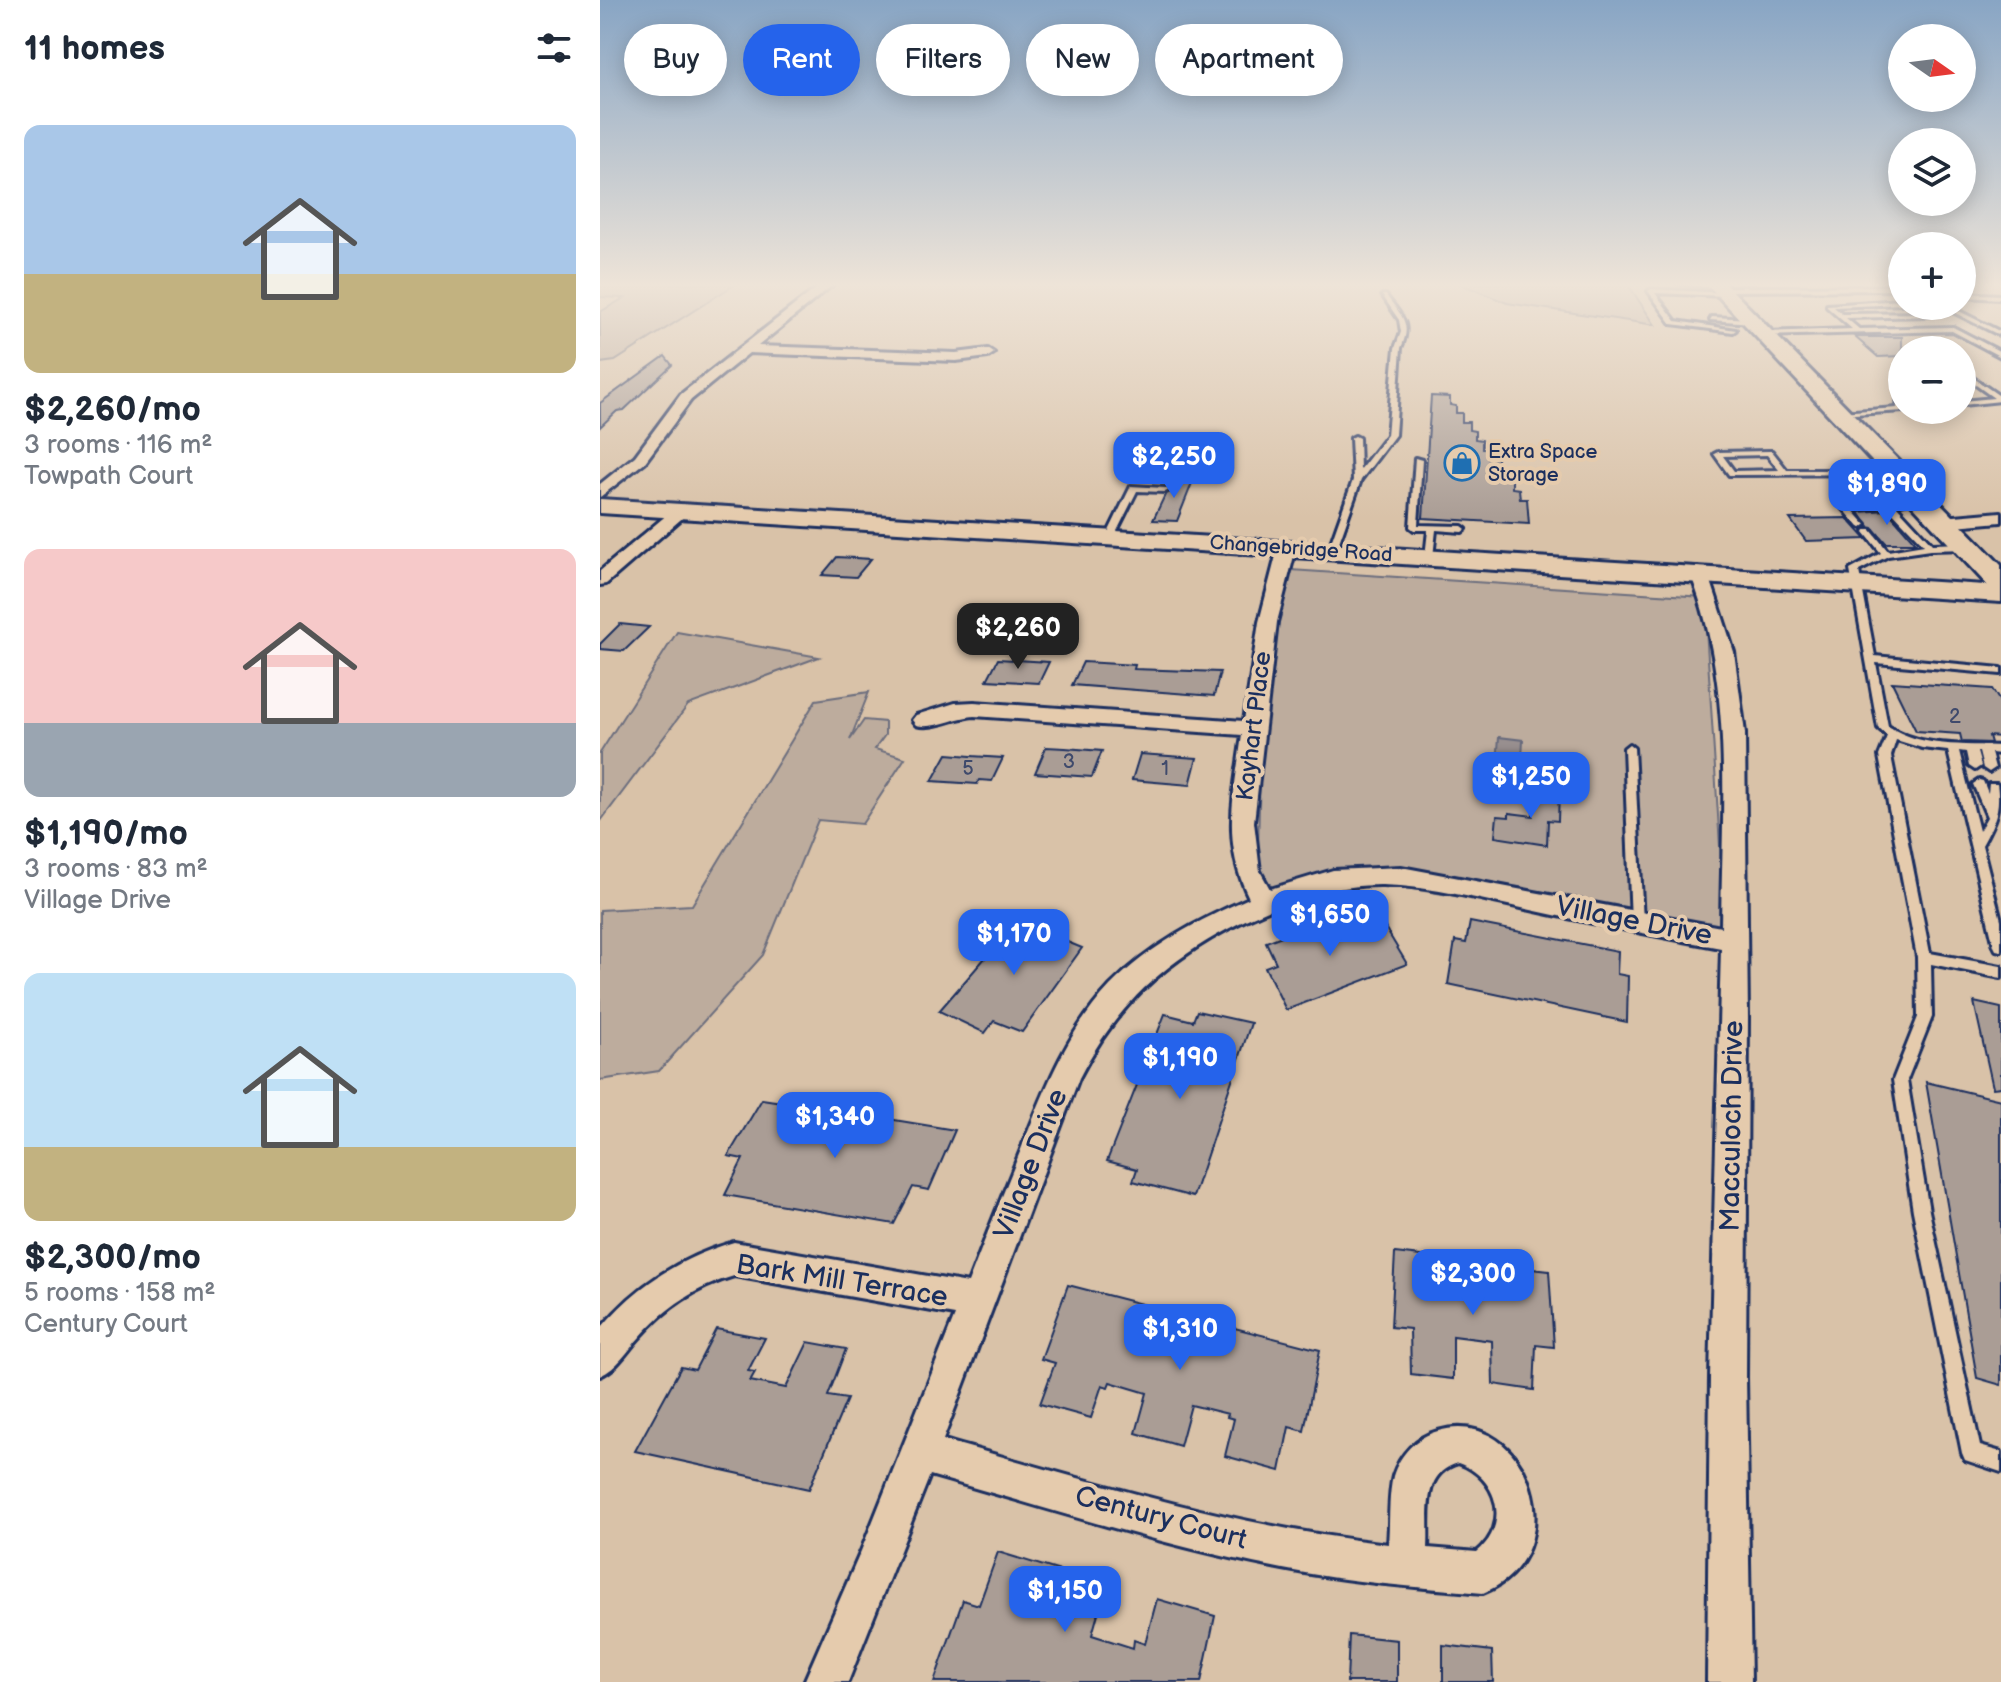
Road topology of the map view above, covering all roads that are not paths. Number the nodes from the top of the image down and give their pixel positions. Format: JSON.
{"nodes":[{"id":1,"x":730,"y":361,"type":"edge"},
{"id":2,"x":1397,"y":361,"type":"edge"},
{"id":3,"x":1784,"y":361,"type":"edge"},
{"id":4,"x":1976,"y":382,"type":"edge"},
{"id":5,"x":2000,"y":399,"type":"edge"},
{"id":6,"x":1976,"y":402,"type":"edge"},
{"id":7,"x":1888,"y":411,"type":"edge"},
{"id":8,"x":1840,"y":414,"type":"junction"},
{"id":9,"x":1355,"y":438,"type":"dead end"},
{"id":10,"x":1418,"y":460,"type":"dead end"},
{"id":11,"x":1895,"y":472,"type":"junction"},
{"id":12,"x":1785,"y":473,"type":"junction"},
{"id":13,"x":1357,"y":480,"type":"junction"},
{"id":14,"x":1165,"y":490,"type":"dead end"},
{"id":15,"x":600,"y":492,"type":"edge"},
{"id":16,"x":1919,"y":497,"type":"junction"},
{"id":17,"x":1890,"y":504,"type":"junction"},
{"id":18,"x":600,"y":506,"type":"edge"},
{"id":19,"x":681,"y":511,"type":"junction"},
{"id":20,"x":2001,"y":517,"type":"edge"},
{"id":21,"x":1432,"y":528,"type":"junction"},
{"id":22,"x":1462,"y":529,"type":"dead end"},
{"id":23,"x":1936,"y":534,"type":"junction"},
{"id":24,"x":1110,"y":537,"type":"junction"},
{"id":25,"x":1287,"y":548,"type":"junction"},
{"id":26,"x":1332,"y":551,"type":"junction"},
{"id":27,"x":1886,"y":554,"type":"junction"},
{"id":28,"x":1429,"y":557,"type":"junction"},
{"id":29,"x":1700,"y":575,"type":"junction"},
{"id":30,"x":600,"y":580,"type":"edge"},
{"id":31,"x":2001,"y":582,"type":"edge"},
{"id":32,"x":1857,"y":585,"type":"junction"},
{"id":33,"x":2001,"y":594,"type":"edge"},
{"id":34,"x":1870,"y":659,"type":"junction"},
{"id":35,"x":2001,"y":671,"type":"edge"},
{"id":36,"x":923,"y":720,"type":"dead end"},
{"id":37,"x":1253,"y":729,"type":"junction"},
{"id":38,"x":1892,"y":736,"type":"junction"},
{"id":39,"x":1952,"y":746,"type":"junction"},
{"id":40,"x":1970,"y":747,"type":"junction"},
{"id":41,"x":1629,"y":748,"type":"dead end"},
{"id":42,"x":1984,"y":749,"type":"junction"},
{"id":43,"x":2001,"y":750,"type":"edge"},
{"id":44,"x":1975,"y":766,"type":"dead end"},
{"id":45,"x":1989,"y":768,"type":"dead end"},
{"id":46,"x":1979,"y":784,"type":"dead end"},
{"id":47,"x":1993,"y":787,"type":"dead end"},
{"id":48,"x":1994,"y":821,"type":"junction"},
{"id":49,"x":1976,"y":846,"type":"junction"},
{"id":50,"x":1264,"y":902,"type":"junction"},
{"id":51,"x":1637,"y":922,"type":"junction"},
{"id":52,"x":1733,"y":940,"type":"junction"},
{"id":53,"x":2001,"y":946,"type":"edge"},
{"id":54,"x":1924,"y":957,"type":"junction"},
{"id":55,"x":2001,"y":972,"type":"edge"},
{"id":56,"x":977,"y":1302,"type":"junction"},
{"id":57,"x":600,"y":1358,"type":"edge"},
{"id":58,"x":919,"y":1453,"type":"junction"},
{"id":59,"x":2001,"y":1462,"type":"edge"},
{"id":60,"x":1407,"y":1566,"type":"dead end"},
{"id":61,"x":826,"y":1682,"type":"edge"},
{"id":62,"x":1729,"y":1682,"type":"edge"}],
"edges":[{"from":1,"to":15,"type":"street"},
{"from":2,"to":13,"type":"lane"},
{"from":3,"to":8,"type":"main road"},
{"from":4,"to":5,"type":"lane"},
{"from":5,"to":6,"type":"lane"},
{"from":7,"to":8,"type":"lane"},
{"from":8,"to":11,"type":"main road"},
{"from":9,"to":13,"type":"lane"},
{"from":10,"to":21,"type":"lane"},
{"from":11,"to":12,"type":"lane"},
{"from":11,"to":16,"type":"main road"},
{"from":12,"to":12,"type":"lane"},
{"from":13,"to":26,"type":"lane"},
{"from":14,"to":24,"type":"lane"},
{"from":16,"to":17,"type":"lane"},
{"from":16,"to":23,"type":"main road"},
{"from":17,"to":23,"type":"lane"},
{"from":17,"to":27,"type":"lane"},
{"from":18,"to":19,"type":"main road","name":"Changebridge Road"},
{"from":19,"to":24,"type":"main road","name":"Changebridge Road"},
{"from":19,"to":30,"type":"street"},
{"from":20,"to":23,"type":"street"},
{"from":21,"to":22,"type":"lane"},
{"from":21,"to":28,"type":"lane"},
{"from":23,"to":27,"type":"lane"},
{"from":23,"to":31,"type":"main road"},
{"from":24,"to":25,"type":"main road","name":"Changebridge Road"},
{"from":25,"to":26,"type":"main road","name":"Changebridge Road"},
{"from":25,"to":37,"type":"street","name":"Kayhart Place"},
{"from":26,"to":28,"type":"main road","name":"Changebridge Road"},
{"from":27,"to":32,"type":"lane"},
{"from":28,"to":29,"type":"main road","name":"Changebridge Road"},
{"from":29,"to":32,"type":"main road","name":"Changebridge Road"},
{"from":29,"to":52,"type":"street","name":"Macculoch Drive"},
{"from":32,"to":33,"type":"main road","name":"Changebridge Road"},
{"from":32,"to":34,"type":"lane"},
{"from":34,"to":35,"type":"lane"},
{"from":34,"to":38,"type":"lane"},
{"from":36,"to":37,"type":"street"},
{"from":37,"to":50,"type":"street","name":"Kayhart Place"},
{"from":38,"to":39,"type":"lane"},
{"from":38,"to":54,"type":"lane"},
{"from":39,"to":40,"type":"lane"},
{"from":39,"to":49,"type":"lane"},
{"from":40,"to":42,"type":"lane"},
{"from":40,"to":44,"type":"lane"},
{"from":41,"to":51,"type":"lane"},
{"from":42,"to":43,"type":"lane"},
{"from":42,"to":45,"type":"lane"},
{"from":46,"to":48,"type":"lane"},
{"from":47,"to":48,"type":"lane"},
{"from":48,"to":49,"type":"lane"},
{"from":49,"to":53,"type":"lane"},
{"from":50,"to":51,"type":"street","name":"Village Drive"},
{"from":50,"to":56,"type":"street","name":"Village Drive"},
{"from":51,"to":52,"type":"street","name":"Village Drive"},
{"from":52,"to":62,"type":"street","name":"Macculoch Drive"},
{"from":54,"to":55,"type":"lane"},
{"from":54,"to":59,"type":"lane"},
{"from":56,"to":57,"type":"street","name":"Bark Mill Terrace"},
{"from":56,"to":58,"type":"street","name":"Village Drive"},
{"from":58,"to":60,"type":"street","name":"Century Court"},
{"from":58,"to":61,"type":"street","name":"Village Drive"}]}
